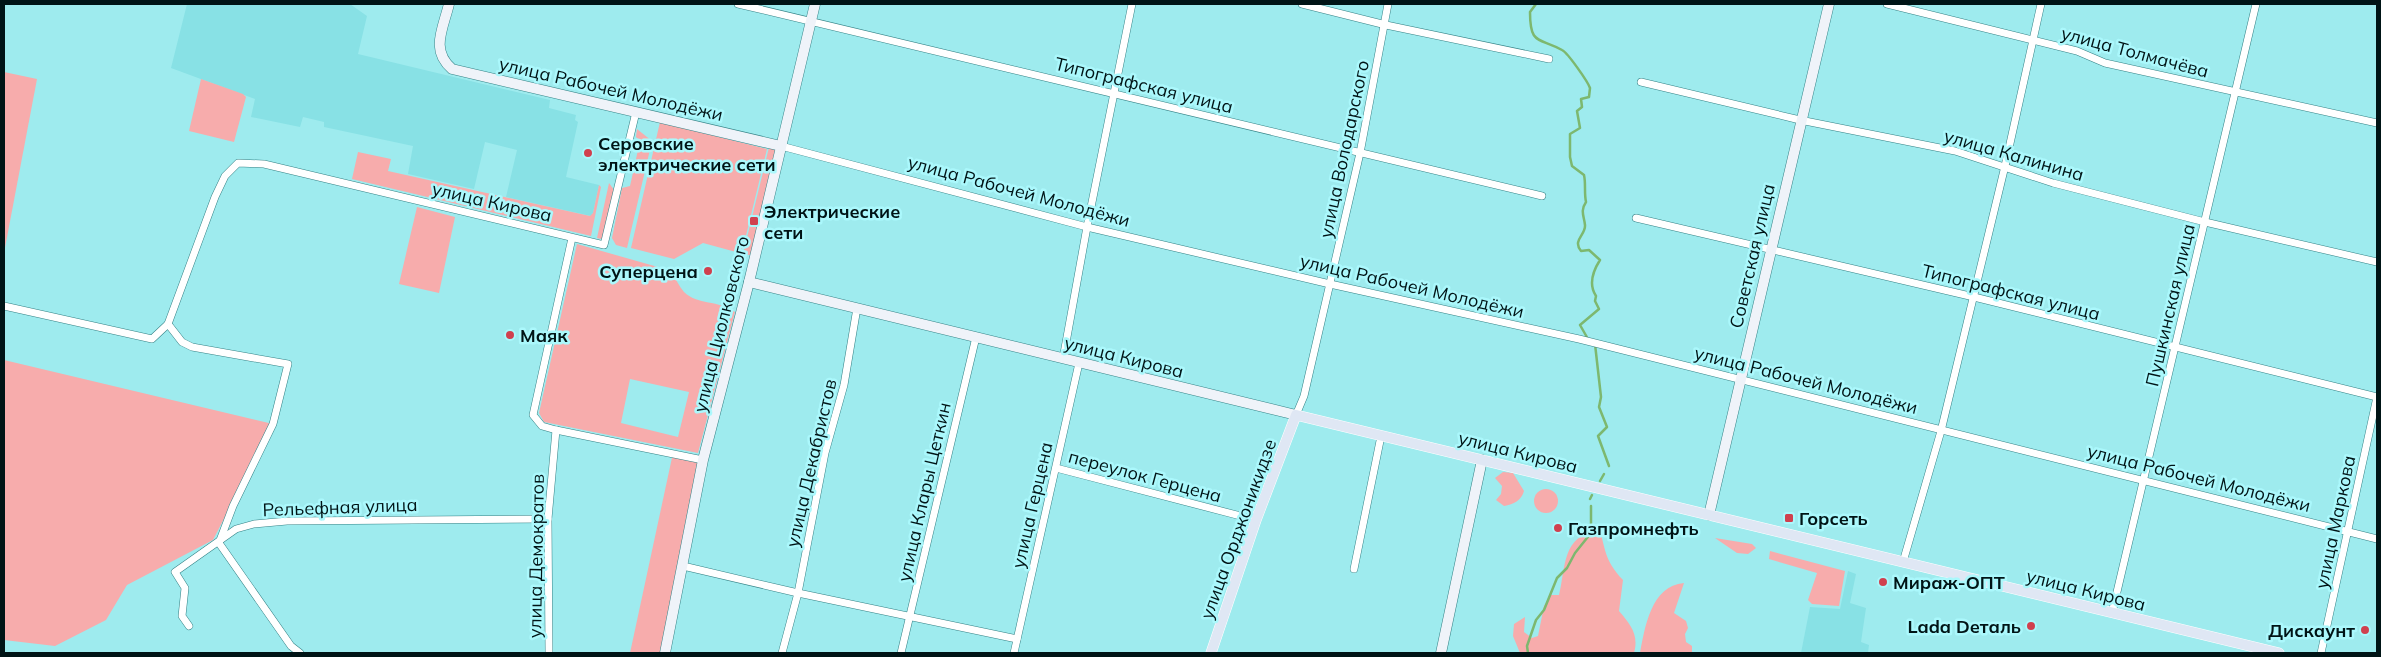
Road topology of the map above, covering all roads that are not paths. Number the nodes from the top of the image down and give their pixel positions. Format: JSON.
{"nodes":[{"id":1,"x":449,"y":4,"type":"edge"},
{"id":2,"x":738,"y":4,"type":"edge"},
{"id":3,"x":815,"y":4,"type":"edge"},
{"id":4,"x":1132,"y":4,"type":"edge"},
{"id":5,"x":1302,"y":4,"type":"edge"},
{"id":6,"x":1388,"y":4,"type":"edge"},
{"id":7,"x":1829,"y":4,"type":"edge"},
{"id":8,"x":1887,"y":4,"type":"edge"},
{"id":9,"x":2041,"y":4,"type":"edge"},
{"id":10,"x":2256,"y":4,"type":"edge"},
{"id":11,"x":811,"y":20,"type":"junction"},
{"id":12,"x":1386,"y":25,"type":"junction"},
{"id":13,"x":2032,"y":41,"type":"junction"},
{"id":14,"x":1549,"y":59,"type":"dead end"},
{"id":15,"x":1641,"y":82,"type":"dead end"},
{"id":16,"x":2235,"y":93,"type":"junction"},
{"id":17,"x":1114,"y":94,"type":"junction"},
{"id":18,"x":636,"y":112,"type":"junction"},
{"id":19,"x":1800,"y":120,"type":"junction"},
{"id":20,"x":2377,"y":123,"type":"edge"},
{"id":21,"x":781,"y":146,"type":"junction"},
{"id":22,"x":1360,"y":153,"type":"junction"},
{"id":23,"x":2005,"y":166,"type":"junction"},
{"id":24,"x":1542,"y":196,"type":"dead end"},
{"id":25,"x":1636,"y":218,"type":"dead end"},
{"id":26,"x":2205,"y":222,"type":"junction"},
{"id":27,"x":1087,"y":227,"type":"junction"},
{"id":28,"x":572,"y":238,"type":"junction"},
{"id":29,"x":1770,"y":249,"type":"junction"},
{"id":30,"x":2377,"y":262,"type":"edge"},
{"id":31,"x":749,"y":282,"type":"junction"},
{"id":32,"x":1330,"y":284,"type":"junction"},
{"id":33,"x":1974,"y":297,"type":"junction"},
{"id":34,"x":4,"y":306,"type":"edge"},
{"id":35,"x":857,"y":308,"type":"junction"},
{"id":36,"x":168,"y":324,"type":"junction"},
{"id":37,"x":976,"y":337,"type":"junction"},
{"id":38,"x":2174,"y":349,"type":"junction"},
{"id":39,"x":1063,"y":359,"type":"junction"},
{"id":40,"x":1079,"y":362,"type":"junction"},
{"id":41,"x":1740,"y":381,"type":"junction"},
{"id":42,"x":2377,"y":397,"type":"edge"},
{"id":43,"x":1296,"y":415,"type":"junction"},
{"id":44,"x":556,"y":430,"type":"junction"},
{"id":45,"x":1941,"y":431,"type":"junction"},
{"id":46,"x":1381,"y":436,"type":"junction"},
{"id":47,"x":703,"y":460,"type":"junction"},
{"id":48,"x":1482,"y":460,"type":"junction"},
{"id":49,"x":1056,"y":468,"type":"junction"},
{"id":50,"x":2143,"y":480,"type":"junction"},
{"id":51,"x":1709,"y":515,"type":"junction"},
{"id":52,"x":548,"y":519,"type":"junction"},
{"id":53,"x":1256,"y":520,"type":"junction"},
{"id":54,"x":2349,"y":533,"type":"junction"},
{"id":55,"x":2377,"y":539,"type":"edge"},
{"id":56,"x":219,"y":543,"type":"junction"},
{"id":57,"x":1903,"y":562,"type":"junction"},
{"id":58,"x":683,"y":566,"type":"junction"},
{"id":59,"x":1354,"y":569,"type":"dead end"},
{"id":60,"x":798,"y":594,"type":"junction"},
{"id":61,"x":2112,"y":613,"type":"junction"},
{"id":62,"x":909,"y":616,"type":"junction"},
{"id":63,"x":190,"y":626,"type":"dead end"},
{"id":64,"x":1017,"y":639,"type":"junction"},
{"id":65,"x":300,"y":653,"type":"edge"},
{"id":66,"x":549,"y":653,"type":"edge"},
{"id":67,"x":665,"y":653,"type":"edge"},
{"id":68,"x":782,"y":653,"type":"edge"},
{"id":69,"x":901,"y":653,"type":"edge"},
{"id":70,"x":1014,"y":653,"type":"edge"},
{"id":71,"x":1211,"y":653,"type":"edge"},
{"id":72,"x":1441,"y":653,"type":"edge"},
{"id":73,"x":2279,"y":653,"type":"edge"},
{"id":74,"x":2321,"y":653,"type":"edge"}],
"edges":[{"from":1,"to":18,"type":"main road","name":"улица Рабочей Молодёжи"},
{"from":2,"to":11,"type":"street","name":"Типографская улица"},
{"from":3,"to":11,"type":"main road","name":"улица Циолковского"},
{"from":4,"to":17,"type":"street"},
{"from":5,"to":12,"type":"street"},
{"from":6,"to":12,"type":"street","name":"улица Володарского"},
{"from":7,"to":19,"type":"main road","name":"Советская улица"},
{"from":8,"to":13,"type":"street","name":"улица Толмачёва"},
{"from":9,"to":13,"type":"street"},
{"from":10,"to":16,"type":"street","name":"Пушкинская улица"},
{"from":11,"to":17,"type":"street","name":"Типографская улица"},
{"from":11,"to":21,"type":"main road","name":"улица Циолковского"},
{"from":12,"to":14,"type":"street"},
{"from":12,"to":22,"type":"street","name":"улица Володарского"},
{"from":13,"to":16,"type":"street","name":"улица Толмачёва"},
{"from":13,"to":23,"type":"street"},
{"from":15,"to":19,"type":"street","name":"улица Калинина"},
{"from":16,"to":20,"type":"street","name":"улица Толмачёва"},
{"from":16,"to":26,"type":"street","name":"Пушкинская улица"},
{"from":17,"to":22,"type":"street","name":"Типографская улица"},
{"from":17,"to":27,"type":"street"},
{"from":18,"to":21,"type":"main road","name":"улица Рабочей Молодёжи"},
{"from":18,"to":28,"type":"street","name":"улица Кирова"},
{"from":19,"to":23,"type":"street","name":"улица Калинина"},
{"from":19,"to":29,"type":"main road","name":"Советская улица"},
{"from":21,"to":27,"type":"street","name":"улица Рабочей Молодёжи"},
{"from":21,"to":31,"type":"main road","name":"улица Циолковского"},
{"from":22,"to":24,"type":"street","name":"Типографская улица"},
{"from":22,"to":32,"type":"street","name":"улица Володарского"},
{"from":23,"to":26,"type":"street","name":"улица Калинина"},
{"from":23,"to":33,"type":"street"},
{"from":25,"to":29,"type":"street","name":"Типографская улица"},
{"from":26,"to":30,"type":"street","name":"улица Калинина"},
{"from":26,"to":38,"type":"street","name":"Пушкинская улица"},
{"from":27,"to":32,"type":"street","name":"улица Рабочей Молодёжи"},
{"from":27,"to":39,"type":"street"},
{"from":28,"to":36,"type":"street","name":"улица Кирова"},
{"from":28,"to":44,"type":"street"},
{"from":29,"to":33,"type":"street","name":"Типографская улица"},
{"from":29,"to":41,"type":"main road","name":"Советская улица"},
{"from":31,"to":35,"type":"main road","name":"улица Кирова"},
{"from":31,"to":47,"type":"main road","name":"улица Циолковского"},
{"from":32,"to":41,"type":"street","name":"улица Рабочей Молодёжи"},
{"from":32,"to":43,"type":"street","name":"улица Володарского"},
{"from":33,"to":38,"type":"street","name":"Типографская улица"},
{"from":33,"to":45,"type":"street"},
{"from":34,"to":36,"type":"street"},
{"from":35,"to":37,"type":"main road","name":"улица Кирова"},
{"from":35,"to":60,"type":"street","name":"улица Декабристов"},
{"from":36,"to":56,"type":"street"},
{"from":37,"to":39,"type":"main road","name":"улица Кирова"},
{"from":37,"to":62,"type":"street","name":"улица Клары Цеткин"},
{"from":38,"to":42,"type":"street","name":"Типографская улица"},
{"from":38,"to":50,"type":"street","name":"Пушкинская улица"},
{"from":39,"to":40,"type":"main road","name":"улица Кирова"},
{"from":40,"to":43,"type":"main road","name":"улица Кирова"},
{"from":40,"to":49,"type":"street","name":"улица Герцена"},
{"from":41,"to":45,"type":"street","name":"улица Рабочей Молодёжи"},
{"from":41,"to":51,"type":"main road","name":"Советская улица"},
{"from":42,"to":54,"type":"street","name":"улица Маркова"},
{"from":43,"to":46,"type":"main road","name":"улица Кирова"},
{"from":43,"to":53,"type":"main road","name":"улица Орджоникидзе"},
{"from":44,"to":47,"type":"street"},
{"from":44,"to":52,"type":"street","name":"улица Демократов"},
{"from":45,"to":50,"type":"street","name":"улица Рабочей Молодёжи"},
{"from":45,"to":57,"type":"street"},
{"from":46,"to":48,"type":"main road","name":"улица Кирова"},
{"from":46,"to":59,"type":"street"},
{"from":47,"to":58,"type":"main road","name":"улица Циолковского"},
{"from":48,"to":51,"type":"main road","name":"улица Кирова"},
{"from":48,"to":72,"type":"main road"},
{"from":49,"to":53,"type":"street","name":"переулок Герцена"},
{"from":49,"to":64,"type":"street","name":"улица Герцена"},
{"from":50,"to":54,"type":"street","name":"улица Рабочей Молодёжи"},
{"from":50,"to":61,"type":"street","name":"Пушкинская улица"},
{"from":51,"to":57,"type":"main road","name":"улица Кирова"},
{"from":52,"to":56,"type":"street","name":"Рельефная улица"},
{"from":52,"to":66,"type":"street","name":"улица Демократов"},
{"from":53,"to":71,"type":"main road","name":"улица Орджоникидзе"},
{"from":54,"to":55,"type":"street","name":"улица Рабочей Молодёжи"},
{"from":54,"to":74,"type":"street","name":"улица Маркова"},
{"from":56,"to":63,"type":"street","name":"Рельефная улица"},
{"from":56,"to":65,"type":"street"},
{"from":57,"to":61,"type":"main road","name":"улица Кирова"},
{"from":58,"to":60,"type":"street"},
{"from":58,"to":67,"type":"main road","name":"улица Циолковского"},
{"from":60,"to":62,"type":"street"},
{"from":60,"to":68,"type":"street","name":"улица Декабристов"},
{"from":61,"to":73,"type":"main road","name":"улица Кирова"},
{"from":62,"to":64,"type":"street"},
{"from":62,"to":69,"type":"street","name":"улица Клары Цеткин"},
{"from":64,"to":70,"type":"street","name":"улица Герцена"}]}
